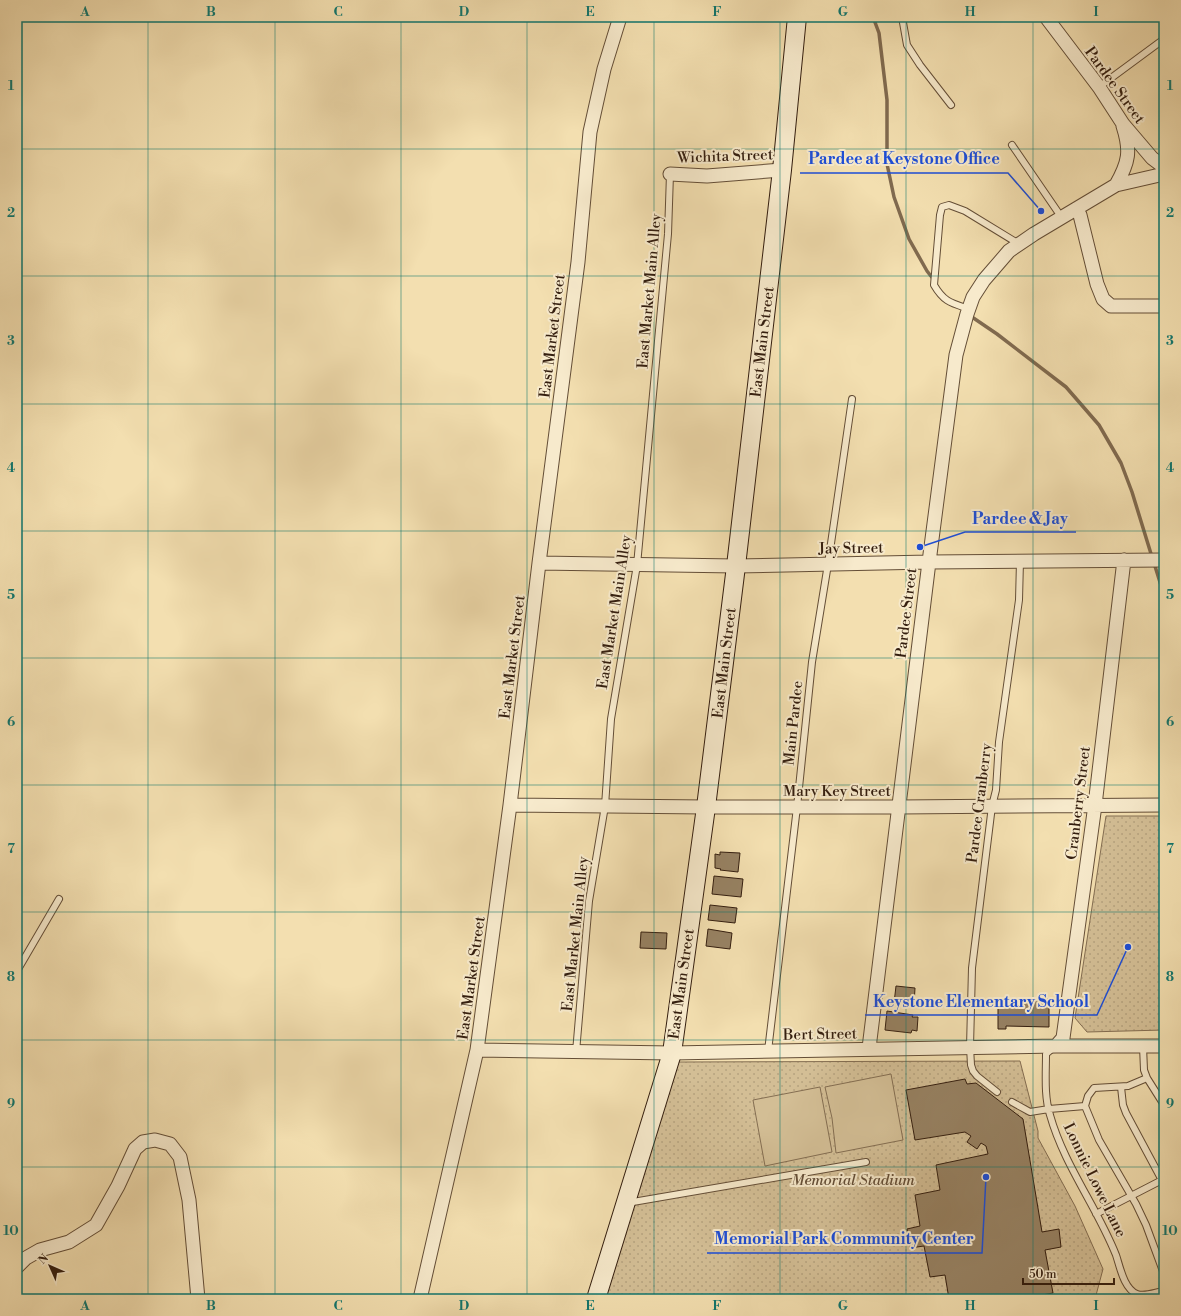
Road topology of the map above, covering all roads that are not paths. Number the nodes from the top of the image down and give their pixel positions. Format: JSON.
{"nodes":[{"id":1,"x":620,"y":17,"type":"edge"},
{"id":2,"x":797,"y":17,"type":"edge"},
{"id":3,"x":902,"y":17,"type":"edge"},
{"id":4,"x":1046,"y":17,"type":"edge"},
{"id":5,"x":1164,"y":39,"type":"edge"},
{"id":6,"x":1098,"y":87,"type":"junction"},
{"id":7,"x":951,"y":105,"type":"dead end"},
{"id":8,"x":1123,"y":124,"type":"junction"},
{"id":9,"x":1012,"y":145,"type":"dead end"},
{"id":10,"x":1164,"y":167,"type":"edge"},
{"id":11,"x":782,"y":170,"type":"junction"},
{"id":12,"x":670,"y":174,"type":"joint"},
{"id":13,"x":1164,"y":174,"type":"edge"},
{"id":14,"x":1116,"y":185,"type":"junction"},
{"id":15,"x":1076,"y":209,"type":"junction"},
{"id":16,"x":1062,"y":218,"type":"junction"},
{"id":17,"x":1019,"y":245,"type":"junction"},
{"id":18,"x":1164,"y":306,"type":"edge"},
{"id":19,"x":969,"y":309,"type":"junction"},
{"id":20,"x":852,"y":399,"type":"dead end"},
{"id":21,"x":1124,"y":560,"type":"junction"},
{"id":22,"x":1164,"y":560,"type":"edge"},
{"id":23,"x":928,"y":562,"type":"junction"},
{"id":24,"x":1020,"y":562,"type":"junction"},
{"id":25,"x":539,"y":563,"type":"junction"},
{"id":26,"x":828,"y":564,"type":"junction"},
{"id":27,"x":637,"y":565,"type":"junction"},
{"id":28,"x":736,"y":566,"type":"junction"},
{"id":29,"x":510,"y":804,"type":"junction"},
{"id":30,"x":1095,"y":805,"type":"junction"},
{"id":31,"x":1164,"y":805,"type":"edge"},
{"id":32,"x":605,"y":806,"type":"junction"},
{"id":33,"x":992,"y":806,"type":"junction"},
{"id":34,"x":706,"y":807,"type":"junction"},
{"id":35,"x":797,"y":807,"type":"junction"},
{"id":36,"x":899,"y":807,"type":"junction"},
{"id":37,"x":58,"y":899,"type":"dead end"},
{"id":38,"x":17,"y":971,"type":"edge"},
{"id":39,"x":1056,"y":1046,"type":"junction"},
{"id":40,"x":1144,"y":1046,"type":"junction"},
{"id":41,"x":1164,"y":1046,"type":"edge"},
{"id":42,"x":970,"y":1047,"type":"junction"},
{"id":43,"x":869,"y":1048,"type":"junction"},
{"id":44,"x":478,"y":1050,"type":"junction"},
{"id":45,"x":768,"y":1051,"type":"junction"},
{"id":46,"x":576,"y":1052,"type":"junction"},
{"id":47,"x":672,"y":1053,"type":"junction"},
{"id":48,"x":1147,"y":1078,"type":"junction"},
{"id":49,"x":1121,"y":1087,"type":"junction"},
{"id":50,"x":997,"y":1092,"type":"dead end"},
{"id":51,"x":1012,"y":1102,"type":"dead end"},
{"id":52,"x":1164,"y":1105,"type":"edge"},
{"id":53,"x":1085,"y":1106,"type":"junction"},
{"id":54,"x":1049,"y":1109,"type":"junction"},
{"id":55,"x":866,"y":1162,"type":"dead end"},
{"id":56,"x":1163,"y":1181,"type":"edge"},
{"id":57,"x":1132,"y":1196,"type":"junction"},
{"id":58,"x":626,"y":1204,"type":"junction"},
{"id":59,"x":1096,"y":1214,"type":"junction"},
{"id":60,"x":17,"y":1267,"type":"edge"},
{"id":61,"x":1164,"y":1274,"type":"edge"},
{"id":62,"x":1164,"y":1291,"type":"edge"},
{"id":63,"x":198,"y":1299,"type":"edge"},
{"id":64,"x":420,"y":1299,"type":"edge"},
{"id":65,"x":596,"y":1299,"type":"edge"}],
"edges":[{"from":1,"to":25,"type":"street","name":"East Market Street"},
{"from":2,"to":11,"type":"main road","name":"East Main Street"},
{"from":3,"to":7,"type":"lane"},
{"from":4,"to":6,"type":"street","name":"Pardee Street"},
{"from":5,"to":6,"type":"lane"},
{"from":6,"to":8,"type":"street","name":"Pardee Street"},
{"from":8,"to":10,"type":"street","name":"Pardee Street"},
{"from":8,"to":14,"type":"street"},
{"from":9,"to":16,"type":"lane"},
{"from":11,"to":12,"type":"street","name":"Wichita Street"},
{"from":11,"to":28,"type":"main road","name":"East Main Street"},
{"from":12,"to":27,"type":"lane","name":"East Market Main Alley"},
{"from":13,"to":14,"type":"street","name":"Pardee Street"},
{"from":14,"to":15,"type":"street","name":"Pardee Street"},
{"from":15,"to":16,"type":"street","name":"Pardee Street"},
{"from":15,"to":18,"type":"street"},
{"from":16,"to":17,"type":"street","name":"Pardee Street"},
{"from":17,"to":19,"type":"street","name":"Pardee Street"},
{"from":17,"to":19,"type":"lane"},
{"from":19,"to":23,"type":"street","name":"Pardee Street"},
{"from":20,"to":26,"type":"lane","name":"Main Pardee"},
{"from":21,"to":22,"type":"street","name":"Jay Street"},
{"from":21,"to":24,"type":"street","name":"Jay Street"},
{"from":21,"to":30,"type":"street","name":"Cranberry Street"},
{"from":23,"to":24,"type":"street","name":"Jay Street"},
{"from":23,"to":26,"type":"street","name":"Jay Street"},
{"from":23,"to":36,"type":"street","name":"Pardee Street"},
{"from":24,"to":33,"type":"lane","name":"Pardee Cranberry"},
{"from":25,"to":27,"type":"street","name":"Jay Street"},
{"from":25,"to":29,"type":"street","name":"East Market Street"},
{"from":26,"to":28,"type":"street","name":"Jay Street"},
{"from":26,"to":35,"type":"lane","name":"Main Pardee"},
{"from":27,"to":28,"type":"street","name":"Jay Street"},
{"from":27,"to":32,"type":"lane","name":"East Market Main Alley"},
{"from":28,"to":34,"type":"main road","name":"East Main Street"},
{"from":29,"to":32,"type":"street","name":"Mary Key Street"},
{"from":29,"to":44,"type":"street","name":"East Market Street"},
{"from":30,"to":31,"type":"street","name":"Mary Key Street"},
{"from":30,"to":33,"type":"street","name":"Mary Key Street"},
{"from":30,"to":39,"type":"street","name":"Cranberry Street"},
{"from":32,"to":34,"type":"street","name":"Mary Key Street"},
{"from":32,"to":46,"type":"lane","name":"East Market Main Alley"},
{"from":33,"to":36,"type":"street","name":"Mary Key Street"},
{"from":33,"to":42,"type":"lane","name":"Pardee Cranberry"},
{"from":34,"to":35,"type":"street","name":"Mary Key Street"},
{"from":34,"to":47,"type":"main road","name":"East Main Street"},
{"from":35,"to":36,"type":"street","name":"Mary Key Street"},
{"from":35,"to":45,"type":"lane","name":"Main Pardee"},
{"from":36,"to":43,"type":"street","name":"Pardee Street"},
{"from":37,"to":38,"type":"lane"},
{"from":39,"to":40,"type":"street","name":"Bert Street"},
{"from":39,"to":42,"type":"street","name":"Bert Street"},
{"from":39,"to":54,"type":"lane","name":"Lonnie Lowe Lane"},
{"from":40,"to":41,"type":"street","name":"Bert Street"},
{"from":40,"to":48,"type":"lane"},
{"from":42,"to":43,"type":"street","name":"Bert Street"},
{"from":42,"to":50,"type":"lane","name":"Pardee Cranberry"},
{"from":43,"to":45,"type":"street","name":"Bert Street"},
{"from":44,"to":46,"type":"street","name":"Bert Street"},
{"from":44,"to":64,"type":"street","name":"East Market Street"},
{"from":45,"to":47,"type":"street","name":"Bert Street"},
{"from":46,"to":47,"type":"street","name":"Bert Street"},
{"from":47,"to":58,"type":"main road","name":"East Main Street"},
{"from":48,"to":49,"type":"lane"},
{"from":48,"to":52,"type":"lane"},
{"from":49,"to":53,"type":"lane"},
{"from":49,"to":56,"type":"lane"},
{"from":51,"to":54,"type":"lane"},
{"from":53,"to":54,"type":"lane"},
{"from":53,"to":57,"type":"lane"},
{"from":54,"to":59,"type":"lane","name":"Lonnie Lowe Lane"},
{"from":55,"to":58,"type":"lane"},
{"from":56,"to":57,"type":"lane"},
{"from":57,"to":59,"type":"lane"},
{"from":57,"to":61,"type":"lane"},
{"from":58,"to":65,"type":"main road","name":"East Main Street"},
{"from":59,"to":62,"type":"lane","name":"Lonnie Lowe Lane"},
{"from":60,"to":63,"type":"street"}]}
